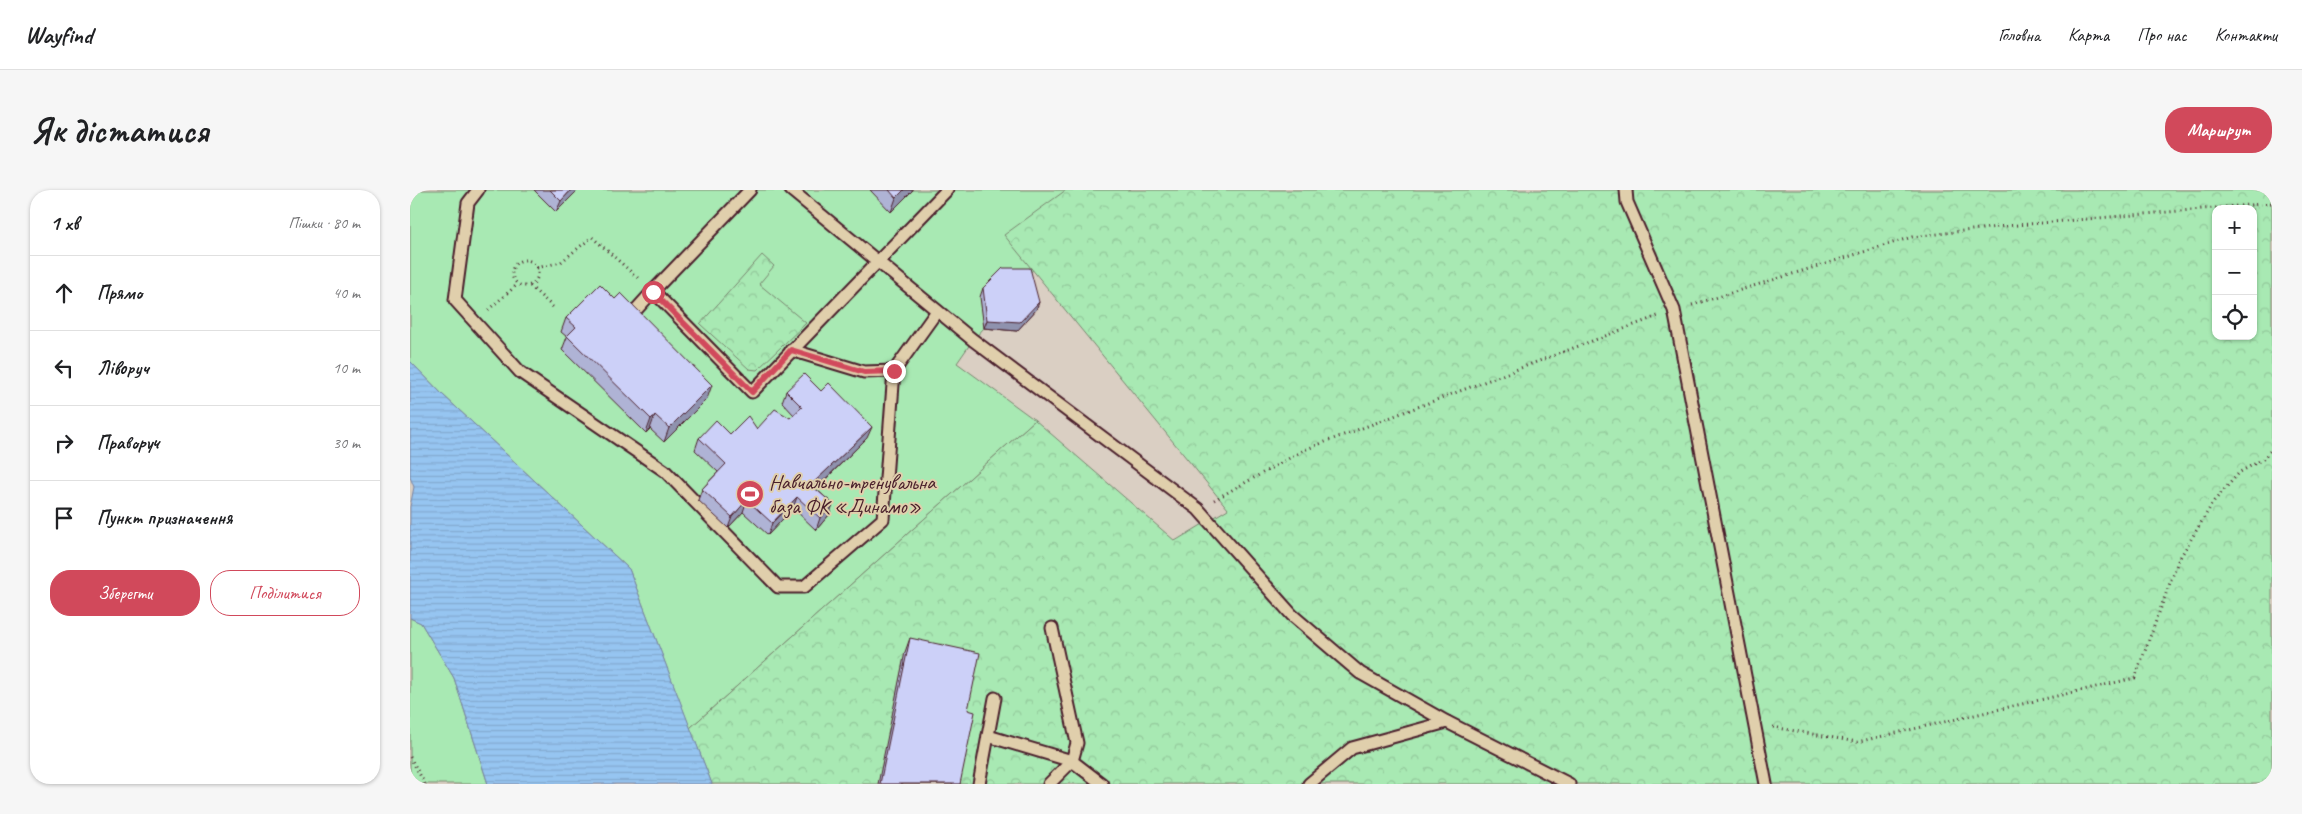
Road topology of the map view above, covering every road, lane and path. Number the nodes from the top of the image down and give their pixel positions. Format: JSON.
{"nodes":[{"id":1,"x":478,"y":190,"type":"edge"},
{"id":2,"x":750,"y":190,"type":"edge"},
{"id":3,"x":791,"y":190,"type":"edge"},
{"id":4,"x":947,"y":190,"type":"edge"},
{"id":5,"x":1626,"y":190,"type":"edge"},
{"id":6,"x":2272,"y":202,"type":"edge"},
{"id":7,"x":877,"y":261,"type":"junction"},
{"id":8,"x":538,"y":268,"type":"junction"},
{"id":9,"x":518,"y":284,"type":"junction"},
{"id":10,"x":530,"y":286,"type":"junction"},
{"id":11,"x":653,"y":292,"type":"junction"},
{"id":12,"x":555,"y":309,"type":"dead end"},
{"id":13,"x":1674,"y":310,"type":"junction"},
{"id":14,"x":635,"y":311,"type":"edge"},
{"id":15,"x":937,"y":311,"type":"junction"},
{"id":16,"x":475,"y":322,"type":"junction"},
{"id":17,"x":791,"y":350,"type":"junction"},
{"id":18,"x":894,"y":371,"type":"junction"},
{"id":19,"x":2272,"y":449,"type":"edge"},
{"id":20,"x":1198,"y":508,"type":"junction"},
{"id":21,"x":1052,"y":628,"type":"dead end"},
{"id":22,"x":995,"y":698,"type":"dead end"},
{"id":23,"x":1448,"y":722,"type":"junction"},
{"id":24,"x":1754,"y":723,"type":"junction"},
{"id":25,"x":988,"y":736,"type":"junction"},
{"id":26,"x":410,"y":757,"type":"edge"},
{"id":27,"x":1072,"y":761,"type":"junction"},
{"id":28,"x":425,"y":784,"type":"edge"},
{"id":29,"x":980,"y":784,"type":"edge"},
{"id":30,"x":1049,"y":784,"type":"edge"},
{"id":31,"x":1102,"y":784,"type":"edge"},
{"id":32,"x":1310,"y":784,"type":"edge"},
{"id":33,"x":1569,"y":784,"type":"edge"},
{"id":34,"x":1766,"y":784,"type":"edge"}],
"edges":[{"from":1,"to":16,"type":"lane"},
{"from":2,"to":11,"type":"lane"},
{"from":3,"to":7,"type":"lane"},
{"from":4,"to":7,"type":"lane"},
{"from":5,"to":13,"type":"lane"},
{"from":6,"to":13,"type":"path"},
{"from":7,"to":15,"type":"lane"},
{"from":7,"to":17,"type":"lane"},
{"from":8,"to":9,"type":"path"},
{"from":8,"to":10,"type":"path"},
{"from":8,"to":11,"type":"path"},
{"from":9,"to":10,"type":"path"},
{"from":9,"to":16,"type":"path"},
{"from":10,"to":12,"type":"path"},
{"from":11,"to":14,"type":"lane"},
{"from":11,"to":17,"type":"lane"},
{"from":13,"to":20,"type":"path"},
{"from":13,"to":24,"type":"lane"},
{"from":15,"to":18,"type":"lane"},
{"from":15,"to":20,"type":"lane"},
{"from":16,"to":18,"type":"lane"},
{"from":17,"to":18,"type":"lane"},
{"from":19,"to":24,"type":"path"},
{"from":20,"to":23,"type":"lane"},
{"from":21,"to":27,"type":"lane"},
{"from":22,"to":25,"type":"lane"},
{"from":23,"to":32,"type":"lane"},
{"from":23,"to":33,"type":"lane"},
{"from":24,"to":34,"type":"lane"},
{"from":25,"to":27,"type":"lane"},
{"from":25,"to":29,"type":"lane"},
{"from":26,"to":28,"type":"path"},
{"from":27,"to":30,"type":"lane"},
{"from":27,"to":31,"type":"lane"}]}
